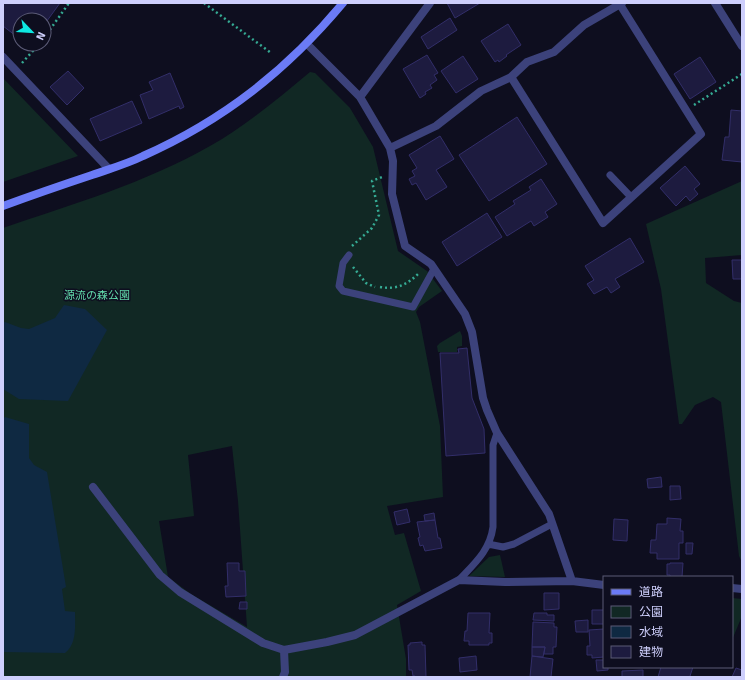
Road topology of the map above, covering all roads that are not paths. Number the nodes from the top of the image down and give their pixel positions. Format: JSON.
{"nodes":[{"id":1,"x":344,"y":3,"type":"edge"},
{"id":2,"x":430,"y":3,"type":"edge"},
{"id":3,"x":620,"y":3,"type":"edge"},
{"id":4,"x":715,"y":3,"type":"edge"},
{"id":5,"x":307,"y":44,"type":"junction"},
{"id":6,"x":742,"y":46,"type":"edge"},
{"id":7,"x":3,"y":57,"type":"edge"},
{"id":8,"x":511,"y":77,"type":"junction"},
{"id":9,"x":360,"y":97,"type":"junction"},
{"id":10,"x":390,"y":148,"type":"junction"},
{"id":11,"x":109,"y":169,"type":"junction"},
{"id":12,"x":610,"y":175,"type":"dead end"},
{"id":13,"x":631,"y":197,"type":"junction"},
{"id":14,"x":3,"y":206,"type":"edge"},
{"id":15,"x":349,"y":255,"type":"road end"},
{"id":16,"x":434,"y":269,"type":"junction"},
{"id":17,"x":497,"y":433,"type":"junction"},
{"id":18,"x":93,"y":486,"type":"dead end"},
{"id":19,"x":552,"y":524,"type":"junction"},
{"id":20,"x":488,"y":544,"type":"junction"},
{"id":21,"x":459,"y":580,"type":"junction"},
{"id":22,"x":572,"y":581,"type":"junction"},
{"id":23,"x":603,"y":585,"type":"edge"},
{"id":24,"x":284,"y":650,"type":"junction"},
{"id":25,"x":283,"y":677,"type":"edge"}],
"edges":[{"from":1,"to":5,"type":"street"},
{"from":2,"to":9,"type":"street"},
{"from":3,"to":8,"type":"street"},
{"from":3,"to":13,"type":"street"},
{"from":4,"to":6,"type":"street"},
{"from":5,"to":9,"type":"street"},
{"from":5,"to":11,"type":"street"},
{"from":7,"to":11,"type":"street"},
{"from":8,"to":10,"type":"street"},
{"from":8,"to":13,"type":"street"},
{"from":9,"to":10,"type":"street"},
{"from":10,"to":16,"type":"street"},
{"from":11,"to":14,"type":"street"},
{"from":12,"to":13,"type":"lane"},
{"from":15,"to":16,"type":"lane"},
{"from":16,"to":17,"type":"street"},
{"from":17,"to":19,"type":"street"},
{"from":17,"to":20,"type":"lane"},
{"from":18,"to":24,"type":"street"},
{"from":19,"to":20,"type":"lane"},
{"from":19,"to":22,"type":"street"},
{"from":20,"to":21,"type":"lane"},
{"from":21,"to":22,"type":"street"},
{"from":21,"to":24,"type":"street"},
{"from":22,"to":23,"type":"street"},
{"from":24,"to":25,"type":"street"}]}
